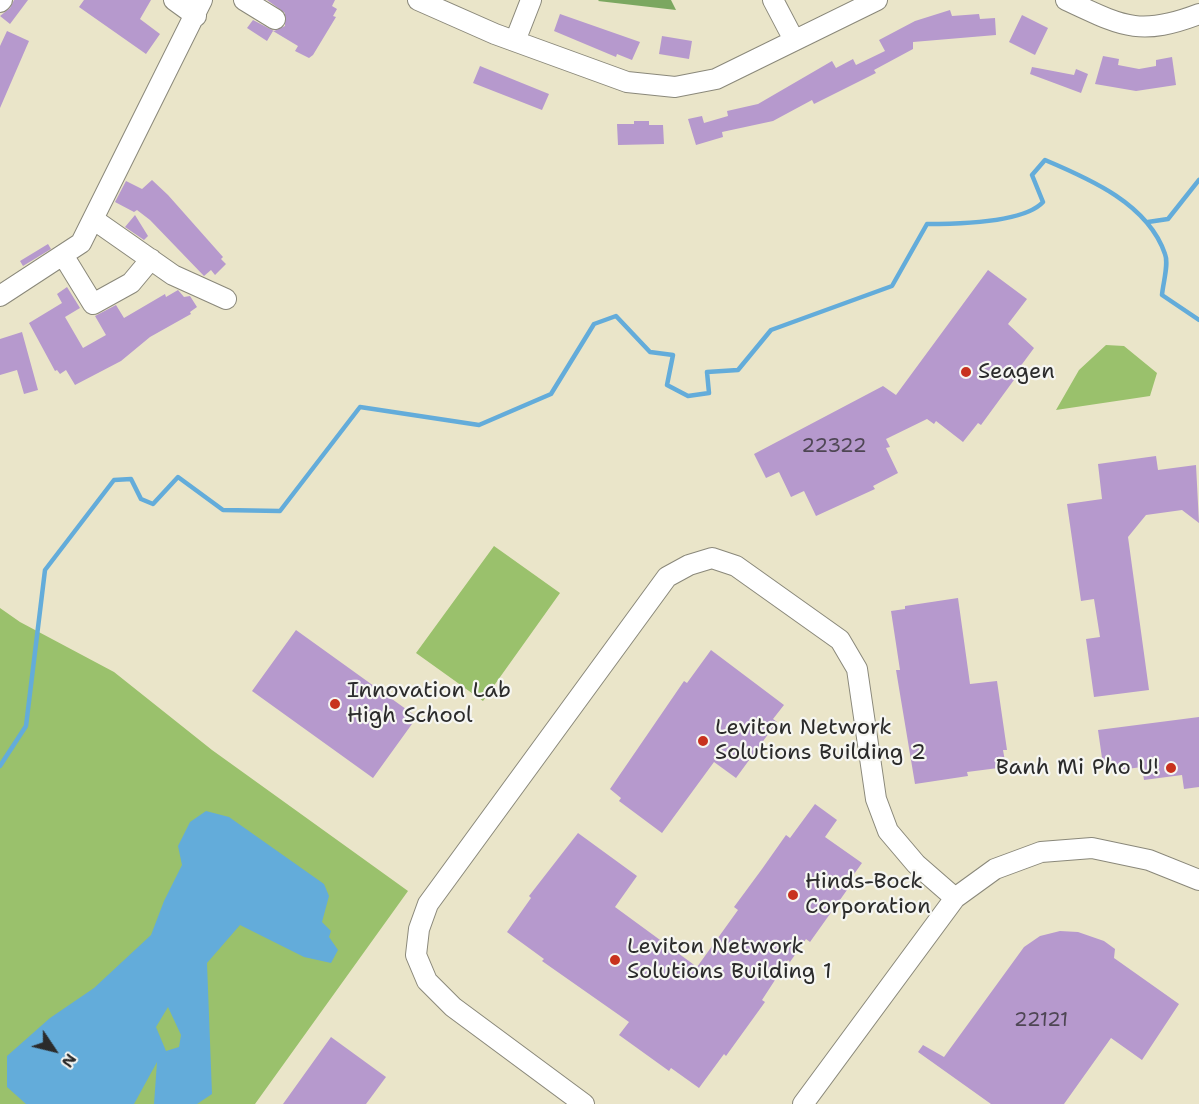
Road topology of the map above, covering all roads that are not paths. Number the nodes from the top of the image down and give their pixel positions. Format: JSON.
{"nodes":[{"id":1,"x":174,"y":0,"type":"edge"},
{"id":2,"x":244,"y":0,"type":"edge"},
{"id":3,"x":418,"y":0,"type":"edge"},
{"id":4,"x":531,"y":0,"type":"edge"},
{"id":5,"x":773,"y":0,"type":"edge"},
{"id":6,"x":878,"y":0,"type":"edge"},
{"id":7,"x":1066,"y":0,"type":"edge"},
{"id":8,"x":199,"y":8,"type":"edge"},
{"id":9,"x":1199,"y":14,"type":"edge"},
{"id":10,"x":275,"y":19,"type":"dead end"},
{"id":11,"x":515,"y":40,"type":"junction"},
{"id":12,"x":794,"y":40,"type":"junction"},
{"id":13,"x":93,"y":219,"type":"junction"},
{"id":14,"x":63,"y":255,"type":"junction"},
{"id":15,"x":151,"y":259,"type":"junction"},
{"id":16,"x":0,"y":296,"type":"edge"},
{"id":17,"x":226,"y":299,"type":"dead end"},
{"id":18,"x":1199,"y":880,"type":"edge"},
{"id":19,"x":955,"y":898,"type":"junction"},
{"id":20,"x":584,"y":1104,"type":"edge"},
{"id":21,"x":803,"y":1104,"type":"edge"}],
"edges":[{"from":1,"to":8,"type":"street"},
{"from":2,"to":10,"type":"street"},
{"from":3,"to":11,"type":"street"},
{"from":4,"to":11,"type":"street"},
{"from":5,"to":12,"type":"street"},
{"from":6,"to":12,"type":"street"},
{"from":7,"to":9,"type":"street"},
{"from":8,"to":13,"type":"street"},
{"from":11,"to":12,"type":"street"},
{"from":13,"to":14,"type":"street"},
{"from":13,"to":15,"type":"street"},
{"from":14,"to":15,"type":"street"},
{"from":14,"to":16,"type":"street"},
{"from":15,"to":17,"type":"street"},
{"from":18,"to":19,"type":"street"},
{"from":19,"to":20,"type":"street"},
{"from":19,"to":21,"type":"street"}]}
